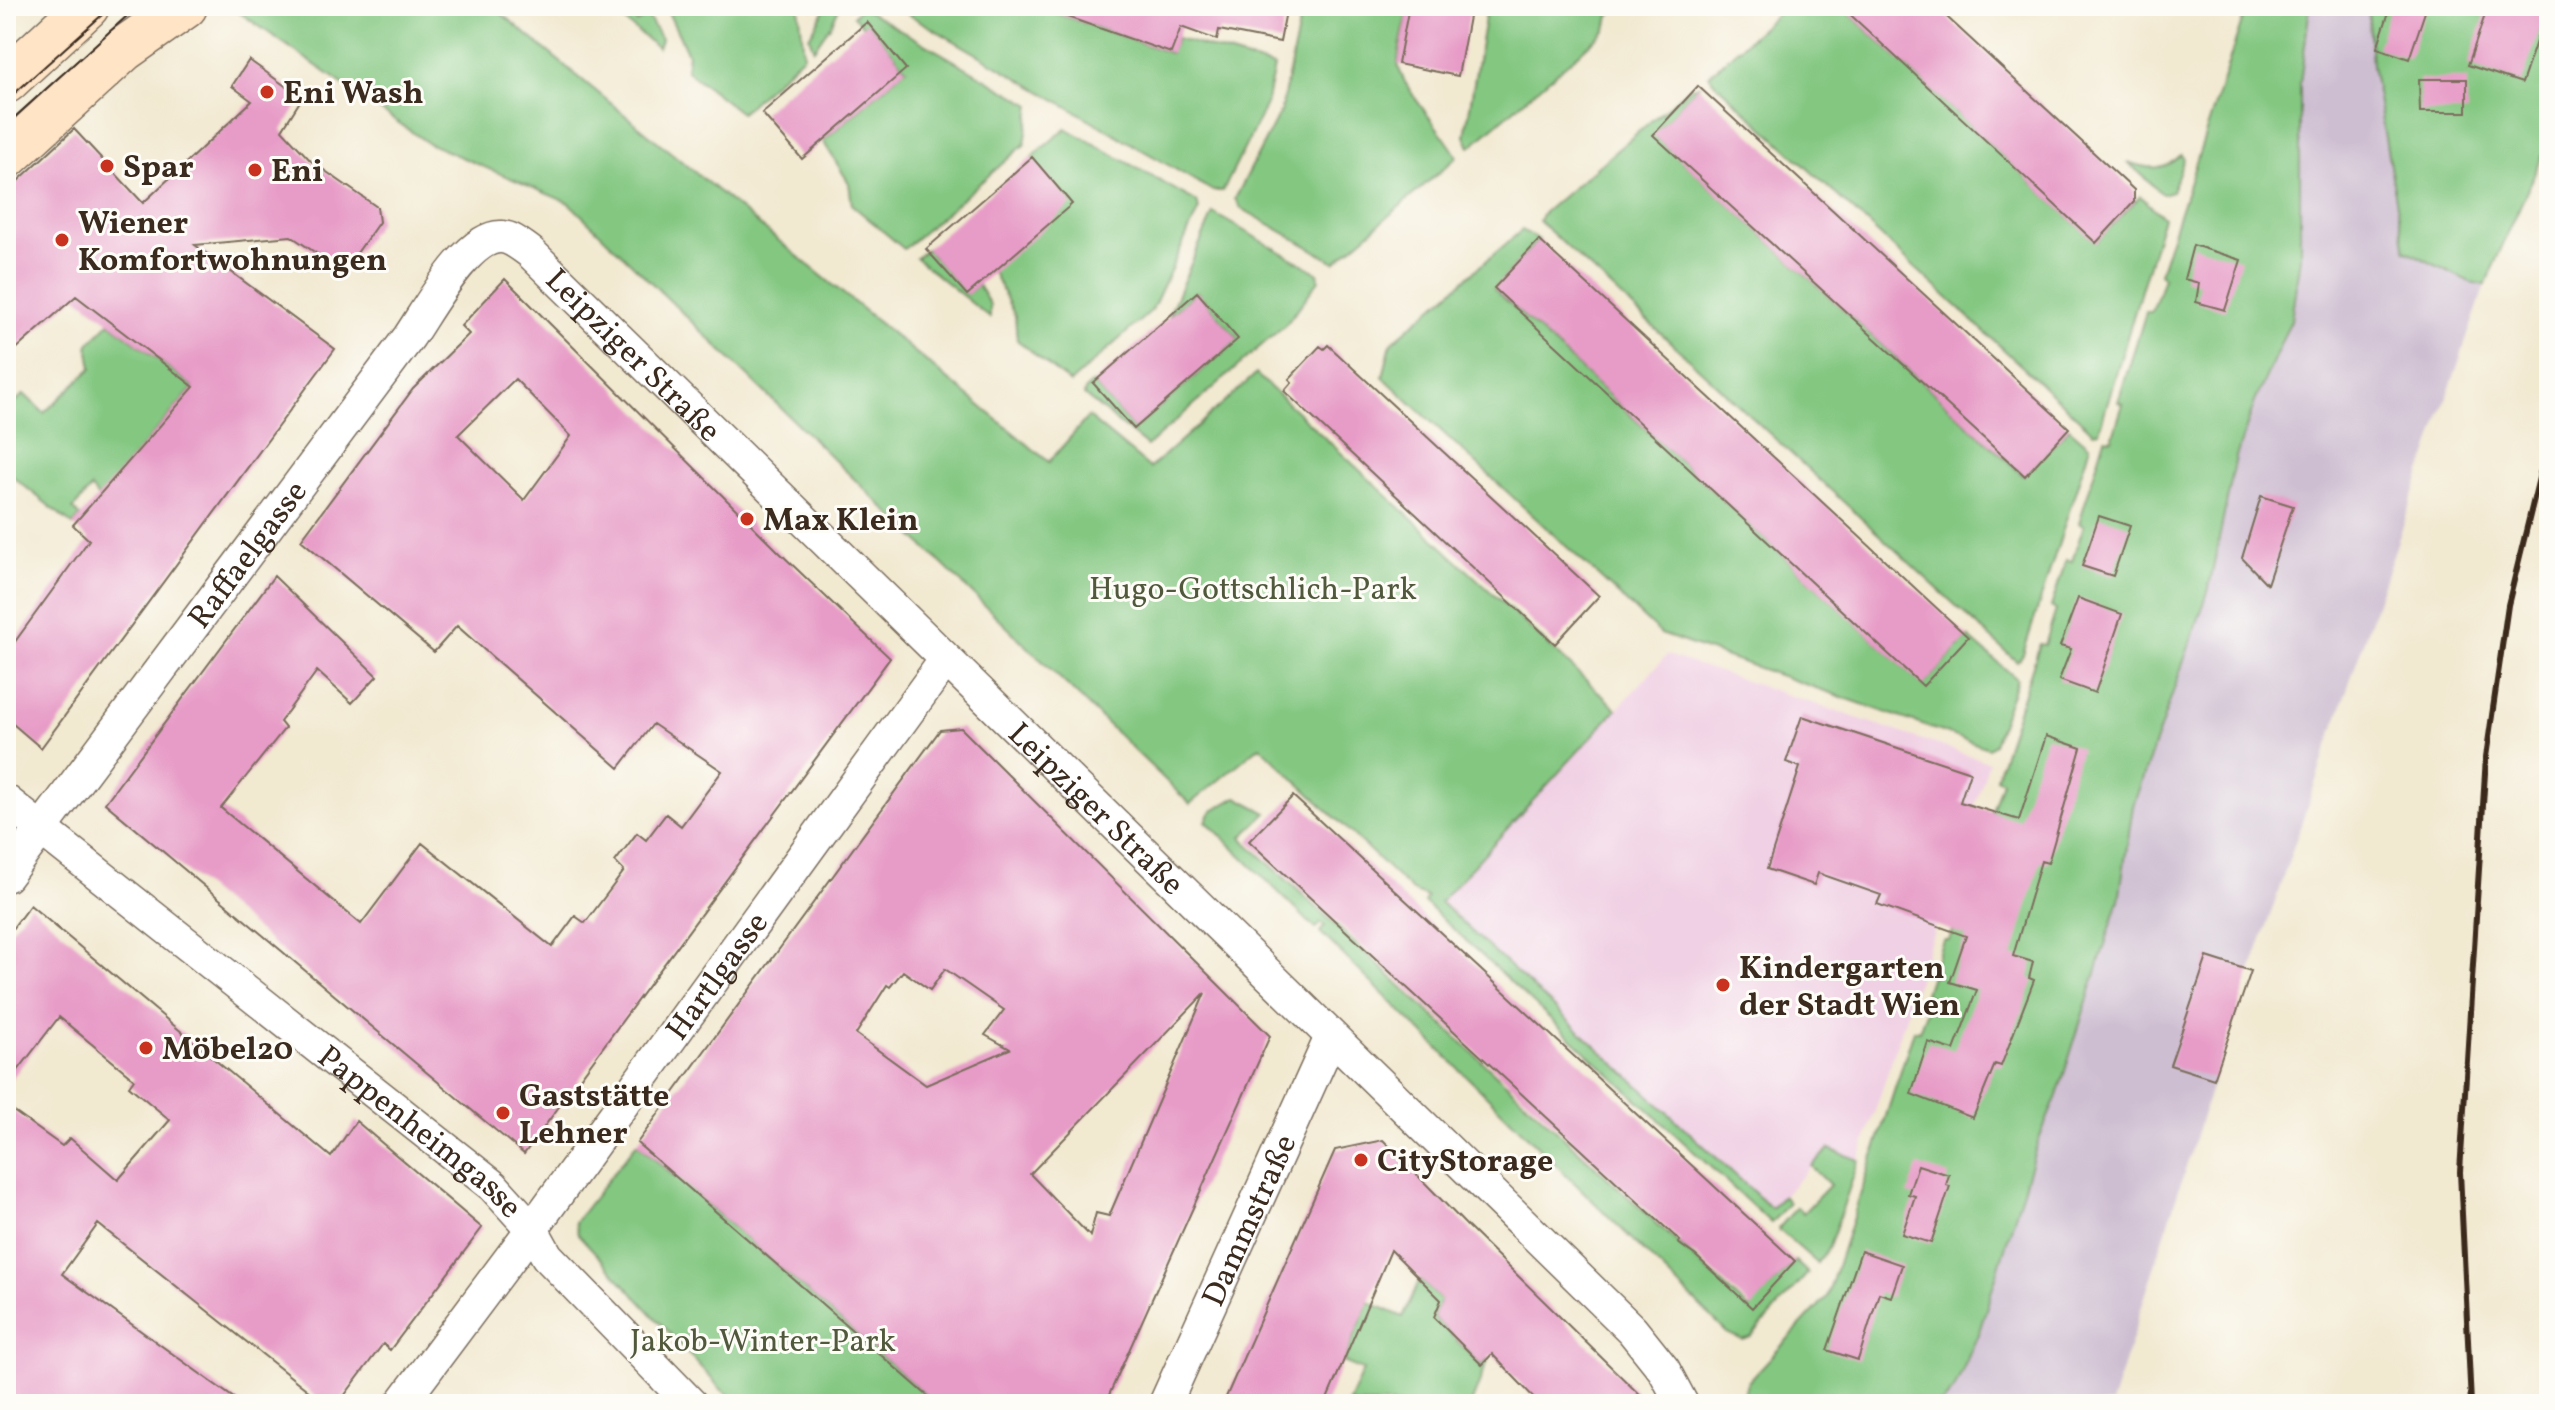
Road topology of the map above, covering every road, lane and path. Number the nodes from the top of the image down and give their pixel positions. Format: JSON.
{"nodes":[{"id":1,"x":87,"y":6,"type":"edge"},
{"id":2,"x":185,"y":6,"type":"edge"},
{"id":3,"x":6,"y":81,"type":"edge"},
{"id":4,"x":6,"y":157,"type":"edge"},
{"id":5,"x":491,"y":238,"type":"joint"},
{"id":6,"x":944,"y":662,"type":"junction"},
{"id":7,"x":6,"y":801,"type":"edge"},
{"id":8,"x":40,"y":829,"type":"junction"},
{"id":9,"x":6,"y":876,"type":"edge"},
{"id":10,"x":1331,"y":1037,"type":"junction"},
{"id":11,"x":532,"y":1229,"type":"junction"},
{"id":12,"x":401,"y":1404,"type":"edge"},
{"id":13,"x":691,"y":1404,"type":"edge"},
{"id":14,"x":1165,"y":1404,"type":"edge"},
{"id":15,"x":1682,"y":1404,"type":"edge"}],
"edges":[{"from":1,"to":3,"type":"main road"},
{"from":2,"to":4,"type":"main road"},
{"from":5,"to":6,"type":"street","name":"Leipziger Straße"},
{"from":5,"to":8,"type":"street","name":"Raffaelgasse"},
{"from":6,"to":10,"type":"street","name":"Leipziger Straße"},
{"from":6,"to":11,"type":"street","name":"Hartlgasse"},
{"from":7,"to":8,"type":"street","name":"Pappenheimgasse"},
{"from":8,"to":9,"type":"street","name":"Raffaelgasse"},
{"from":8,"to":11,"type":"street","name":"Pappenheimgasse"},
{"from":10,"to":14,"type":"street","name":"Dammstraße"},
{"from":10,"to":15,"type":"street","name":"Leipziger Straße"},
{"from":11,"to":12,"type":"street","name":"Hartlgasse"},
{"from":11,"to":13,"type":"street","name":"Pappenheimgasse"}]}
